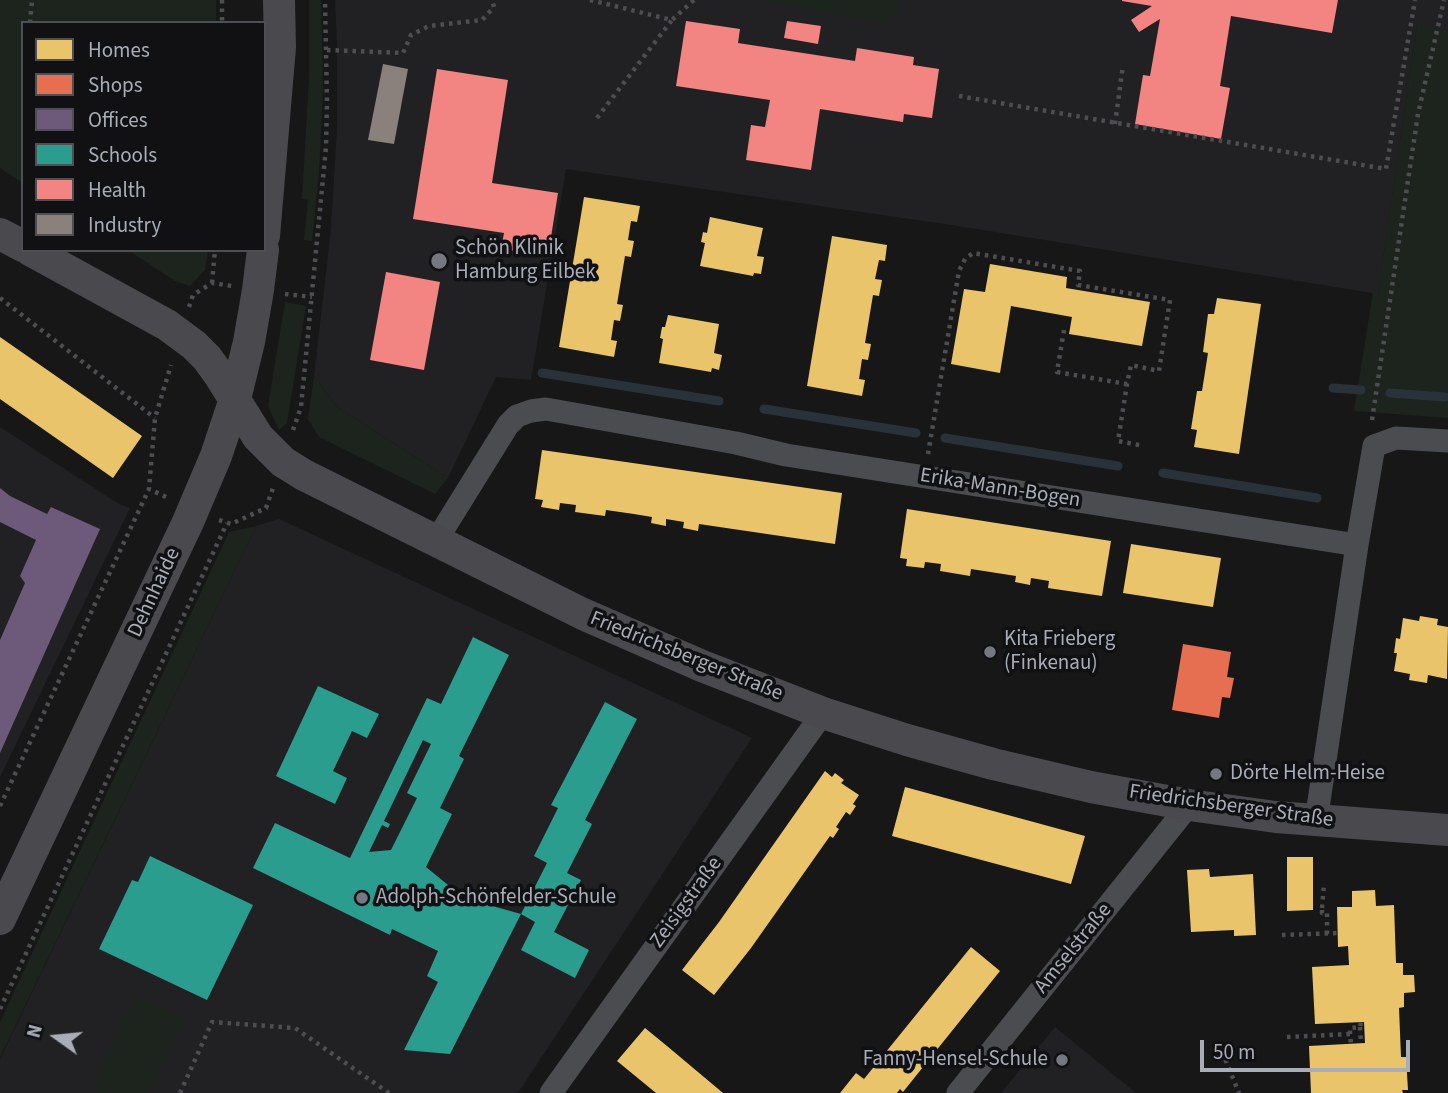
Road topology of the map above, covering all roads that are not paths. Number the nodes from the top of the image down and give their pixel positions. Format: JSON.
{"nodes":[{"id":1,"x":279,"y":0,"type":"edge"},
{"id":2,"x":266,"y":211,"type":"edge"},
{"id":3,"x":0,"y":234,"type":"edge"},
{"id":4,"x":21,"y":245,"type":"edge"},
{"id":5,"x":34,"y":252,"type":"edge"},
{"id":6,"x":263,"y":252,"type":"edge"},
{"id":7,"x":235,"y":399,"type":"junction"},
{"id":8,"x":1448,"y":441,"type":"edge"},
{"id":9,"x":436,"y":541,"type":"junction"},
{"id":10,"x":1357,"y":545,"type":"junction"},
{"id":11,"x":823,"y":713,"type":"junction"},
{"id":12,"x":1189,"y":805,"type":"junction"},
{"id":13,"x":1316,"y":821,"type":"junction"},
{"id":14,"x":1448,"y":830,"type":"edge"},
{"id":15,"x":0,"y":919,"type":"edge"},
{"id":16,"x":551,"y":1093,"type":"edge"},
{"id":17,"x":958,"y":1093,"type":"edge"}],
"edges":[{"from":1,"to":2,"type":"street"},
{"from":3,"to":4,"type":"street"},
{"from":5,"to":7,"type":"street","name":"Friedrichsberger Straße"},
{"from":6,"to":7,"type":"street","name":"Dehnhaide"},
{"from":7,"to":9,"type":"street","name":"Friedrichsberger Straße"},
{"from":7,"to":15,"type":"street","name":"Dehnhaide"},
{"from":8,"to":10,"type":"street"},
{"from":9,"to":10,"type":"street","name":"Erika-Mann-Bogen"},
{"from":9,"to":11,"type":"street","name":"Friedrichsberger Straße"},
{"from":10,"to":13,"type":"street"},
{"from":11,"to":12,"type":"street","name":"Friedrichsberger Straße"},
{"from":11,"to":16,"type":"street","name":"Zeisigstraße"},
{"from":12,"to":13,"type":"street","name":"Friedrichsberger Straße"},
{"from":12,"to":17,"type":"street","name":"Amselstraße"},
{"from":13,"to":14,"type":"street","name":"Friedrichsberger Straße"}]}
